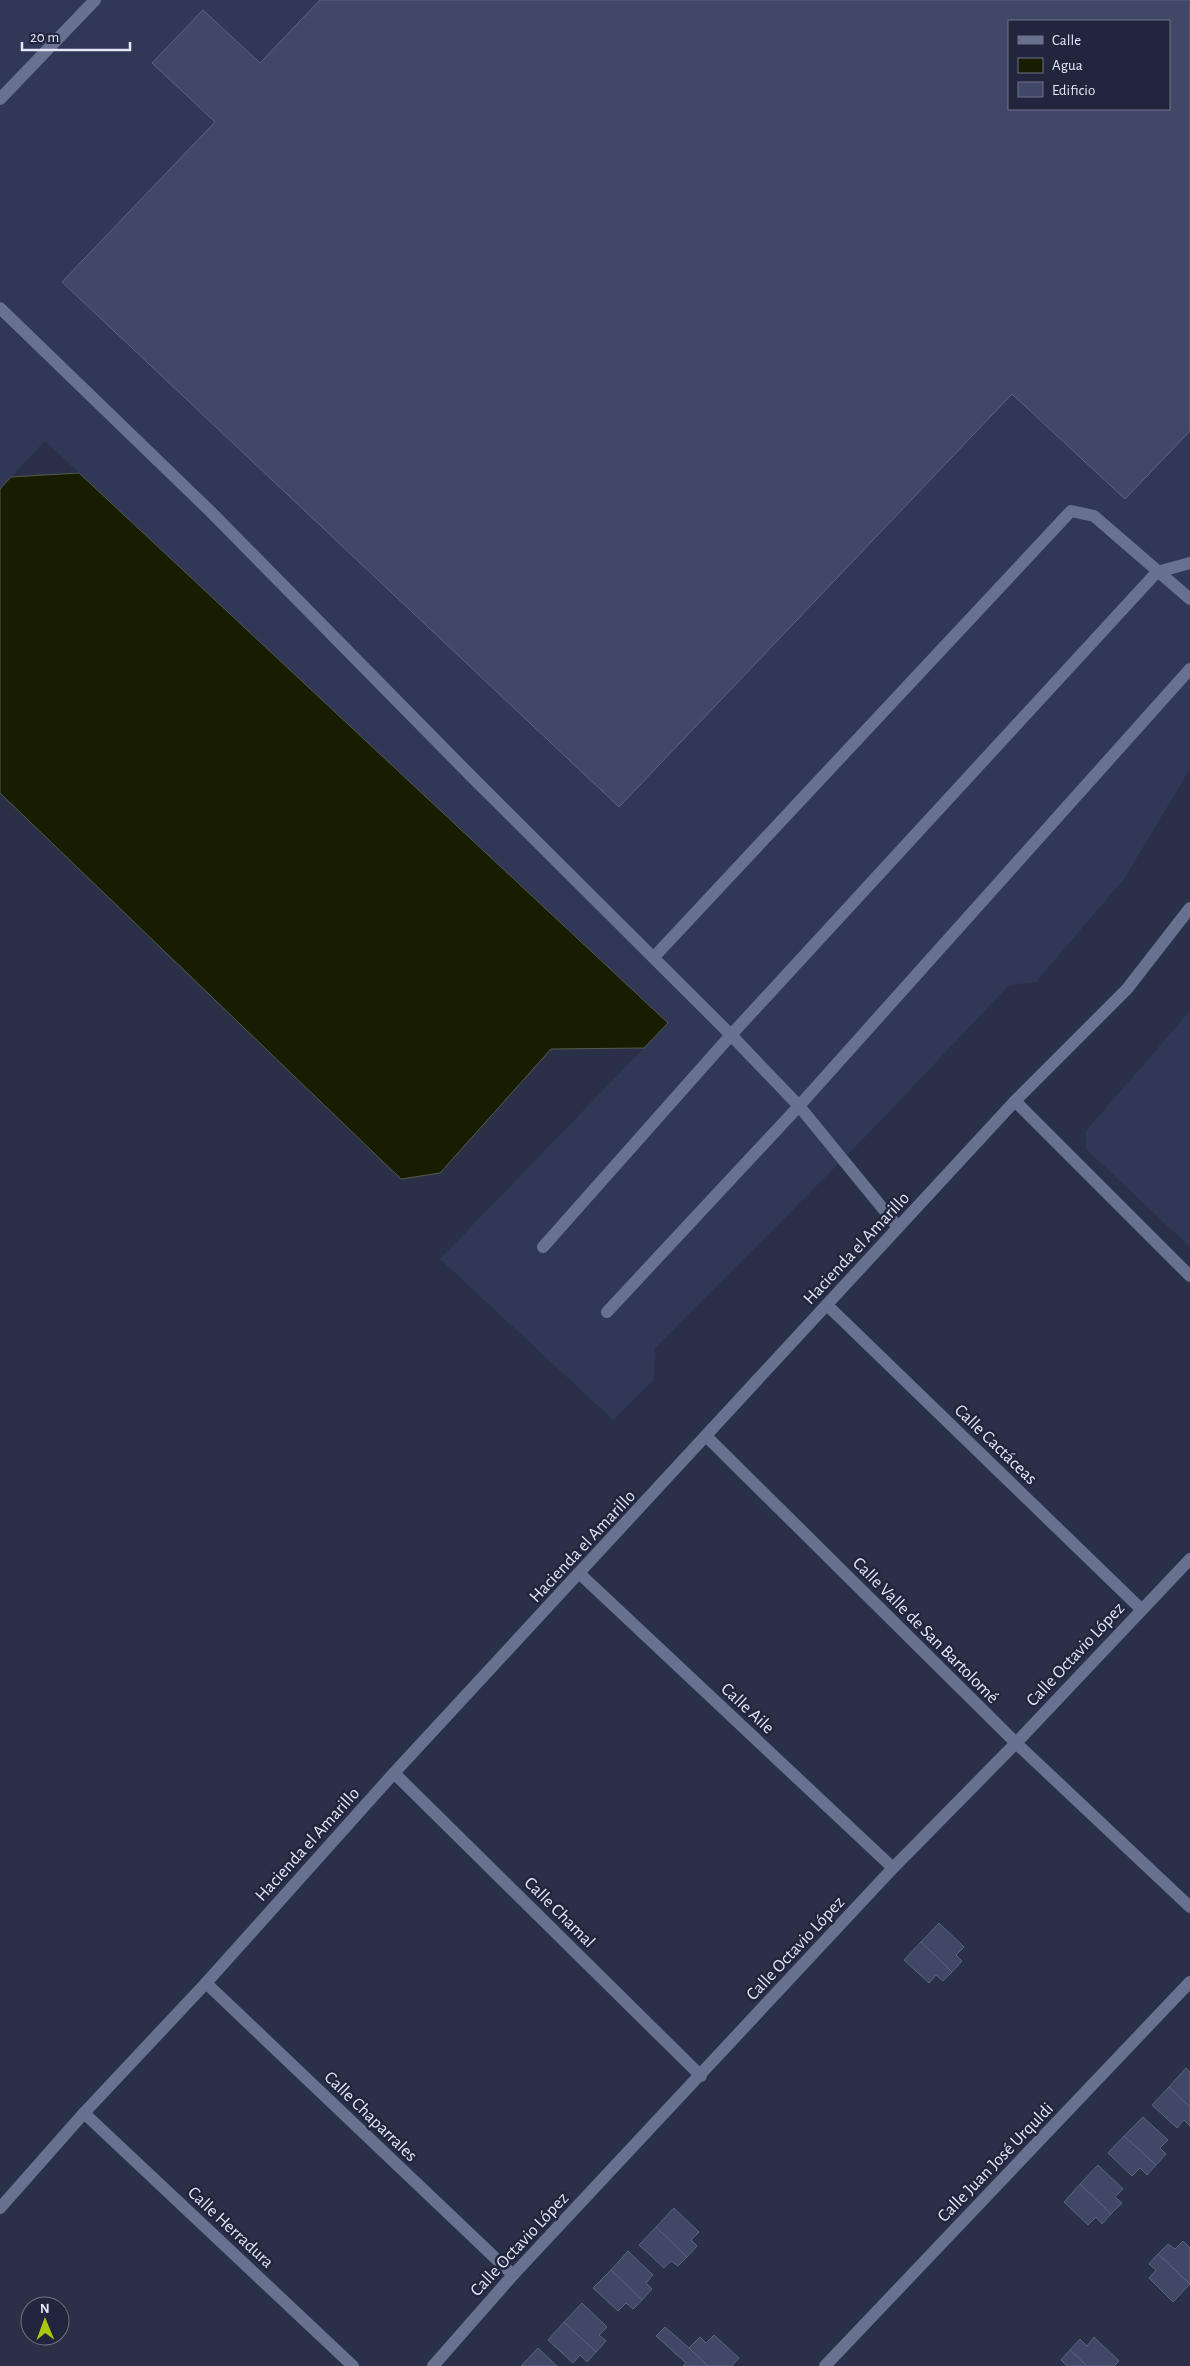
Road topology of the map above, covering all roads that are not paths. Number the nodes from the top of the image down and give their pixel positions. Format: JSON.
{"nodes":[{"id":1,"x":95,"y":0,"type":"edge"},
{"id":2,"x":0,"y":99,"type":"edge"},
{"id":3,"x":0,"y":308,"type":"edge"},
{"id":4,"x":1190,"y":563,"type":"edge"},
{"id":5,"x":1157,"y":572,"type":"junction"},
{"id":6,"x":1190,"y":599,"type":"edge"},
{"id":7,"x":1190,"y":669,"type":"edge"},
{"id":8,"x":1190,"y":908,"type":"edge"},
{"id":9,"x":654,"y":957,"type":"junction"},
{"id":10,"x":731,"y":1035,"type":"junction"},
{"id":11,"x":1014,"y":1101,"type":"junction"},
{"id":12,"x":799,"y":1106,"type":"junction"},
{"id":13,"x":898,"y":1228,"type":"junction"},
{"id":14,"x":544,"y":1247,"type":"dead end"},
{"id":15,"x":1190,"y":1276,"type":"edge"},
{"id":16,"x":827,"y":1306,"type":"junction"},
{"id":17,"x":607,"y":1312,"type":"dead end"},
{"id":18,"x":706,"y":1436,"type":"junction"},
{"id":19,"x":1190,"y":1559,"type":"edge"},
{"id":20,"x":580,"y":1574,"type":"junction"},
{"id":21,"x":1141,"y":1609,"type":"junction"},
{"id":22,"x":1016,"y":1743,"type":"junction"},
{"id":23,"x":394,"y":1773,"type":"junction"},
{"id":24,"x":893,"y":1868,"type":"junction"},
{"id":25,"x":1190,"y":1907,"type":"edge"},
{"id":26,"x":1190,"y":1982,"type":"edge"},
{"id":27,"x":206,"y":1983,"type":"junction"},
{"id":28,"x":701,"y":2076,"type":"junction"},
{"id":29,"x":84,"y":2113,"type":"junction"},
{"id":30,"x":0,"y":2208,"type":"edge"},
{"id":31,"x":513,"y":2275,"type":"junction"},
{"id":32,"x":353,"y":2366,"type":"edge"},
{"id":33,"x":433,"y":2366,"type":"edge"},
{"id":34,"x":825,"y":2366,"type":"edge"}],
"edges":[{"from":1,"to":2,"type":"street"},
{"from":3,"to":9,"type":"street"},
{"from":4,"to":5,"type":"street"},
{"from":5,"to":6,"type":"street"},
{"from":5,"to":9,"type":"street"},
{"from":5,"to":10,"type":"street"},
{"from":7,"to":12,"type":"street"},
{"from":8,"to":11,"type":"street","name":"Hacienda el Amarillo"},
{"from":9,"to":10,"type":"street"},
{"from":10,"to":12,"type":"street"},
{"from":10,"to":14,"type":"street"},
{"from":11,"to":13,"type":"street","name":"Hacienda el Amarillo"},
{"from":11,"to":15,"type":"street"},
{"from":12,"to":13,"type":"street"},
{"from":12,"to":17,"type":"street"},
{"from":13,"to":16,"type":"street","name":"Hacienda el Amarillo"},
{"from":16,"to":18,"type":"street","name":"Hacienda el Amarillo"},
{"from":16,"to":21,"type":"street","name":"Calle Cactáceas"},
{"from":18,"to":20,"type":"street","name":"Hacienda el Amarillo"},
{"from":18,"to":22,"type":"street","name":"Calle Valle de San Bartolomé"},
{"from":19,"to":21,"type":"street","name":"Calle Octavio López"},
{"from":20,"to":23,"type":"street","name":"Hacienda el Amarillo"},
{"from":20,"to":24,"type":"street","name":"Calle Aile"},
{"from":21,"to":22,"type":"street","name":"Calle Octavio López"},
{"from":22,"to":24,"type":"street","name":"Calle Octavio López"},
{"from":22,"to":25,"type":"street","name":"Calle Valle de San Bartolomé"},
{"from":23,"to":27,"type":"street","name":"Hacienda el Amarillo"},
{"from":23,"to":28,"type":"street","name":"Calle Chamal"},
{"from":24,"to":28,"type":"street","name":"Calle Octavio López"},
{"from":26,"to":34,"type":"street","name":"Calle Juan José Urquldi"},
{"from":27,"to":29,"type":"street","name":"Hacienda el Amarillo"},
{"from":27,"to":31,"type":"street","name":"Calle Chaparrales"},
{"from":28,"to":31,"type":"street","name":"Calle Octavio López"},
{"from":29,"to":30,"type":"street","name":"Hacienda el Amarillo"},
{"from":29,"to":32,"type":"street","name":"Calle Herradura"},
{"from":31,"to":33,"type":"street","name":"Calle Octavio López"}]}
